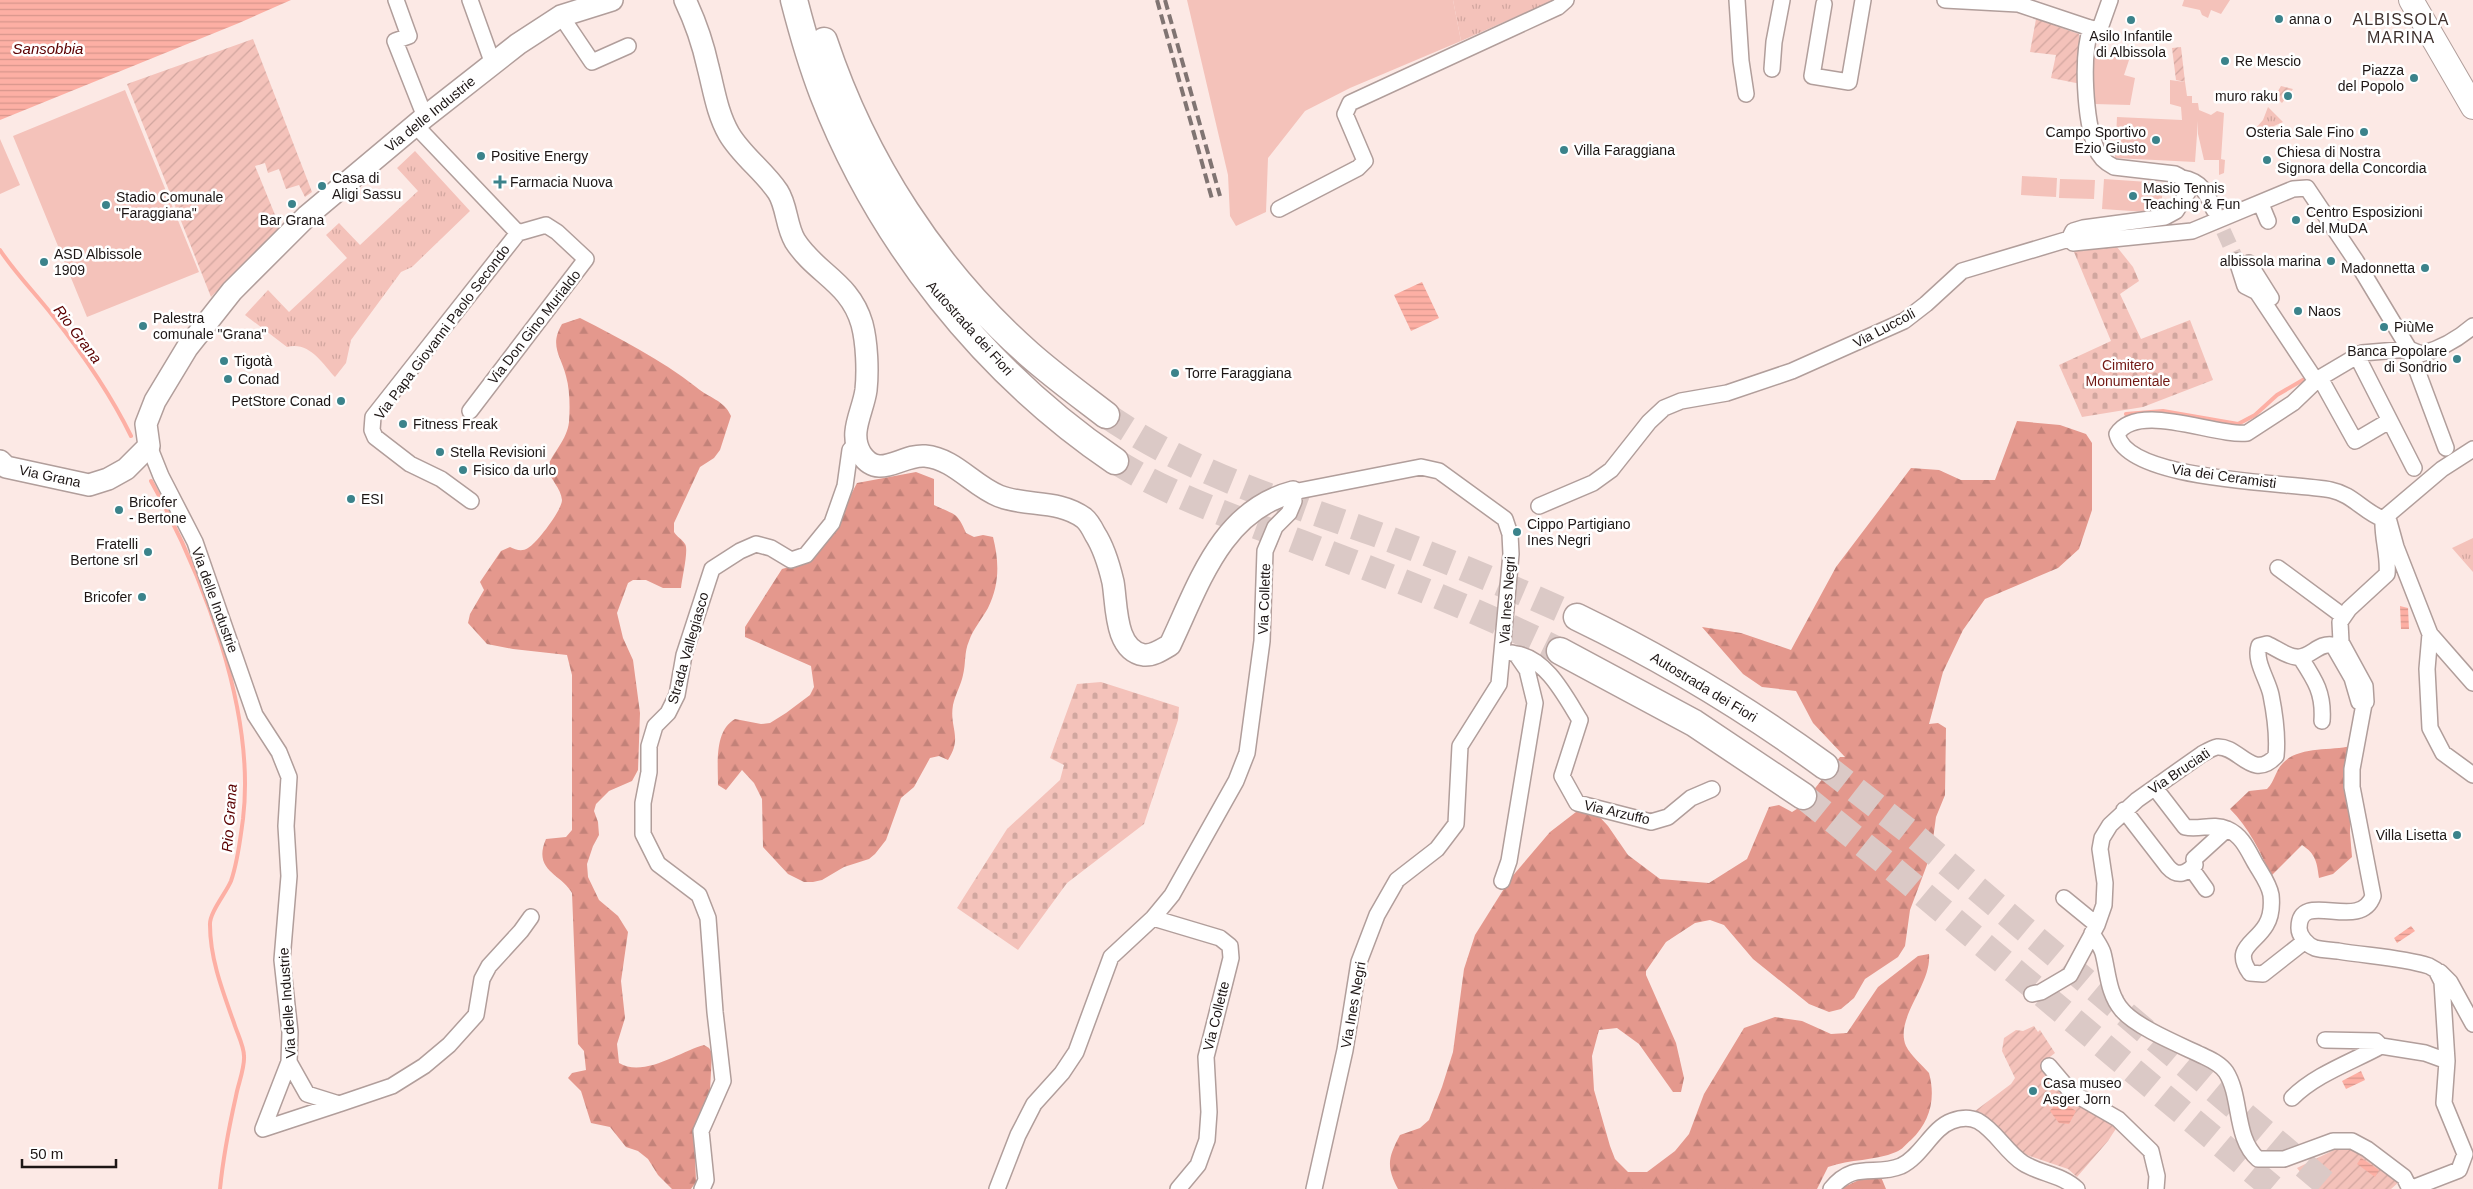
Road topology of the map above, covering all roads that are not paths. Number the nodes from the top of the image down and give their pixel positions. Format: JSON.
{"nodes":[{"id":1,"x":396,"y":0,"type":"edge"},
{"id":2,"x":470,"y":0,"type":"edge"},
{"id":3,"x":612,"y":0,"type":"edge"},
{"id":4,"x":685,"y":0,"type":"edge"},
{"id":5,"x":695,"y":0,"type":"edge"},
{"id":6,"x":794,"y":0,"type":"edge"},
{"id":7,"x":812,"y":0,"type":"edge"},
{"id":8,"x":1566,"y":0,"type":"edge"},
{"id":9,"x":1737,"y":0,"type":"edge"},
{"id":10,"x":1782,"y":0,"type":"edge"},
{"id":11,"x":1863,"y":0,"type":"edge"},
{"id":12,"x":1945,"y":0,"type":"edge"},
{"id":13,"x":2110,"y":0,"type":"edge"},
{"id":14,"x":2411,"y":0,"type":"edge"},
{"id":15,"x":1824,"y":4,"type":"dead end"},
{"id":16,"x":561,"y":16,"type":"junction"},
{"id":17,"x":2095,"y":30,"type":"junction"},
{"id":18,"x":701,"y":40,"type":"junction"},
{"id":19,"x":628,"y":46,"type":"dead end"},
{"id":20,"x":493,"y":64,"type":"junction"},
{"id":21,"x":1772,"y":69,"type":"dead end"},
{"id":22,"x":1746,"y":94,"type":"dead end"},
{"id":23,"x":2473,"y":107,"type":"edge"},
{"id":24,"x":420,"y":121,"type":"junction"},
{"id":25,"x":2182,"y":178,"type":"junction"},
{"id":26,"x":2261,"y":204,"type":"junction"},
{"id":27,"x":1279,"y":210,"type":"dead end"},
{"id":28,"x":2214,"y":210,"type":"tunnel mouth"},
{"id":29,"x":2268,"y":221,"type":"dead end"},
{"id":30,"x":518,"y":233,"type":"junction"},
{"id":31,"x":2070,"y":239,"type":"junction"},
{"id":32,"x":2243,"y":262,"type":"tunnel mouth"},
{"id":33,"x":2473,"y":326,"type":"edge"},
{"id":34,"x":2409,"y":349,"type":"junction"},
{"id":35,"x":2357,"y":356,"type":"junction"},
{"id":36,"x":2319,"y":378,"type":"junction"},
{"id":37,"x":470,"y":411,"type":"dead end"},
{"id":38,"x":1106,"y":415,"type":"tunnel mouth"},
{"id":39,"x":2388,"y":421,"type":"junction"},
{"id":40,"x":856,"y":443,"type":"junction"},
{"id":41,"x":149,"y":446,"type":"junction"},
{"id":42,"x":2446,"y":448,"type":"dead end"},
{"id":43,"x":2473,"y":449,"type":"edge"},
{"id":44,"x":0,"y":461,"type":"edge"},
{"id":45,"x":1115,"y":461,"type":"tunnel mouth"},
{"id":46,"x":2414,"y":468,"type":"dead end"},
{"id":47,"x":1293,"y":492,"type":"junction"},
{"id":48,"x":471,"y":501,"type":"dead end"},
{"id":49,"x":1539,"y":506,"type":"dead end"},
{"id":50,"x":2386,"y":518,"type":"junction"},
{"id":51,"x":2278,"y":568,"type":"dead end"},
{"id":52,"x":2343,"y":616,"type":"junction"},
{"id":53,"x":1577,"y":617,"type":"tunnel mouth"},
{"id":54,"x":2430,"y":634,"type":"junction"},
{"id":55,"x":1560,"y":651,"type":"tunnel mouth"},
{"id":56,"x":1509,"y":653,"type":"junction"},
{"id":57,"x":2300,"y":657,"type":"junction"},
{"id":58,"x":2473,"y":683,"type":"edge"},
{"id":59,"x":2364,"y":704,"type":"junction"},
{"id":60,"x":2322,"y":721,"type":"dead end"},
{"id":61,"x":1825,"y":766,"type":"tunnel mouth"},
{"id":62,"x":2473,"y":775,"type":"edge"},
{"id":63,"x":2155,"y":788,"type":"junction"},
{"id":64,"x":1712,"y":789,"type":"dead end"},
{"id":65,"x":1802,"y":796,"type":"tunnel mouth"},
{"id":66,"x":2124,"y":810,"type":"junction"},
{"id":67,"x":2227,"y":829,"type":"junction"},
{"id":68,"x":2191,"y":868,"type":"junction"},
{"id":69,"x":1502,"y":881,"type":"dead end"},
{"id":70,"x":2206,"y":889,"type":"dead end"},
{"id":71,"x":2064,"y":898,"type":"dead end"},
{"id":72,"x":531,"y":917,"type":"dead end"},
{"id":73,"x":1153,"y":918,"type":"junction"},
{"id":74,"x":2094,"y":929,"type":"junction"},
{"id":75,"x":2305,"y":941,"type":"junction"},
{"id":76,"x":2436,"y":970,"type":"junction"},
{"id":77,"x":2032,"y":994,"type":"dead end"},
{"id":78,"x":2473,"y":1024,"type":"edge"},
{"id":79,"x":2325,"y":1040,"type":"dead end"},
{"id":80,"x":2382,"y":1046,"type":"junction"},
{"id":81,"x":2447,"y":1061,"type":"junction"},
{"id":82,"x":290,"y":1062,"type":"junction"},
{"id":83,"x":2049,"y":1066,"type":"dead end"},
{"id":84,"x":307,"y":1094,"type":"junction"},
{"id":85,"x":2292,"y":1098,"type":"dead end"},
{"id":86,"x":339,"y":1104,"type":"junction"},
{"id":87,"x":304,"y":1114,"type":"junction"},
{"id":88,"x":702,"y":1189,"type":"edge"},
{"id":89,"x":997,"y":1189,"type":"edge"},
{"id":90,"x":1178,"y":1189,"type":"edge"},
{"id":91,"x":1314,"y":1189,"type":"edge"},
{"id":92,"x":1831,"y":1189,"type":"edge"},
{"id":93,"x":2077,"y":1189,"type":"edge"},
{"id":94,"x":2156,"y":1189,"type":"edge"},
{"id":95,"x":2410,"y":1189,"type":"edge"}],
"edges":[{"from":1,"to":24,"type":"street"},
{"from":2,"to":20,"type":"street"},
{"from":3,"to":16,"type":"street","name":"Via delle Industrie"},
{"from":4,"to":18,"type":"street"},
{"from":5,"to":18,"type":"street"},
{"from":6,"to":45,"type":"highway","name":"Autostrada dei Fiori"},
{"from":7,"to":38,"type":"highway","name":"Autostrada dei Fiori"},
{"from":8,"to":27,"type":"street"},
{"from":9,"to":22,"type":"street"},
{"from":10,"to":21,"type":"street"},
{"from":11,"to":15,"type":"street"},
{"from":12,"to":17,"type":"street"},
{"from":13,"to":17,"type":"street"},
{"from":14,"to":23,"type":"main road"},
{"from":16,"to":19,"type":"street"},
{"from":16,"to":20,"type":"street","name":"Via delle Industrie"},
{"from":17,"to":25,"type":"street"},
{"from":18,"to":40,"type":"street"},
{"from":20,"to":24,"type":"street","name":"Via delle Industrie"},
{"from":24,"to":30,"type":"street"},
{"from":24,"to":41,"type":"street","name":"Via delle Industrie"},
{"from":25,"to":28,"type":"street"},
{"from":25,"to":31,"type":"street"},
{"from":26,"to":29,"type":"street"},
{"from":26,"to":31,"type":"street","name":"Via Luccoli"},
{"from":26,"to":34,"type":"street","name":"Via Luccoli"},
{"from":30,"to":37,"type":"street","name":"Via Don Gino Murialdo"},
{"from":30,"to":48,"type":"street","name":"Via Papa Giovanni Paolo Secondo"},
{"from":31,"to":49,"type":"street","name":"Via Luccoli"},
{"from":32,"to":36,"type":"street"},
{"from":33,"to":34,"type":"street","name":"Via dei Ceramisti"},
{"from":34,"to":35,"type":"street","name":"Via dei Ceramisti"},
{"from":34,"to":42,"type":"street"},
{"from":35,"to":36,"type":"street","name":"Via dei Ceramisti"},
{"from":35,"to":39,"type":"street"},
{"from":36,"to":39,"type":"street"},
{"from":36,"to":50,"type":"street","name":"Via dei Ceramisti"},
{"from":39,"to":46,"type":"street"},
{"from":40,"to":47,"type":"street"},
{"from":40,"to":88,"type":"street","name":"Strada Vallegiasco"},
{"from":41,"to":44,"type":"street","name":"Via Grana"},
{"from":41,"to":82,"type":"street","name":"Via delle Industrie"},
{"from":43,"to":50,"type":"street"},
{"from":47,"to":56,"type":"street","name":"Via Ines Negri"},
{"from":47,"to":73,"type":"street","name":"Via Collette"},
{"from":50,"to":52,"type":"street"},
{"from":50,"to":54,"type":"street"},
{"from":51,"to":52,"type":"street"},
{"from":52,"to":59,"type":"street"},
{"from":53,"to":61,"type":"highway","name":"Autostrada dei Fiori"},
{"from":54,"to":58,"type":"street"},
{"from":54,"to":62,"type":"street"},
{"from":55,"to":65,"type":"highway"},
{"from":56,"to":64,"type":"street","name":"Via Arzuffo"},
{"from":56,"to":69,"type":"street","name":"Via Ines Negri"},
{"from":56,"to":91,"type":"street","name":"Via Ines Negri"},
{"from":57,"to":59,"type":"street"},
{"from":57,"to":60,"type":"street"},
{"from":57,"to":63,"type":"street","name":"Via Bruciati"},
{"from":59,"to":75,"type":"street"},
{"from":63,"to":66,"type":"street","name":"Via Bruciati"},
{"from":63,"to":67,"type":"street"},
{"from":66,"to":68,"type":"street"},
{"from":66,"to":74,"type":"street","name":"Via Bruciati"},
{"from":67,"to":68,"type":"street"},
{"from":67,"to":75,"type":"street"},
{"from":68,"to":70,"type":"street"},
{"from":71,"to":74,"type":"street"},
{"from":72,"to":86,"type":"street"},
{"from":73,"to":89,"type":"street","name":"Via Collette"},
{"from":73,"to":90,"type":"street","name":"Via Collette"},
{"from":74,"to":77,"type":"street","name":"Via Bruciati"},
{"from":74,"to":95,"type":"street"},
{"from":75,"to":76,"type":"street"},
{"from":76,"to":78,"type":"street"},
{"from":76,"to":81,"type":"street"},
{"from":79,"to":80,"type":"street"},
{"from":80,"to":81,"type":"street"},
{"from":80,"to":85,"type":"street"},
{"from":81,"to":95,"type":"street"},
{"from":82,"to":84,"type":"street","name":"Via delle Industrie"},
{"from":82,"to":87,"type":"street"},
{"from":83,"to":94,"type":"street"},
{"from":84,"to":86,"type":"street"},
{"from":84,"to":87,"type":"street"},
{"from":86,"to":87,"type":"street"},
{"from":92,"to":93,"type":"street"}]}
